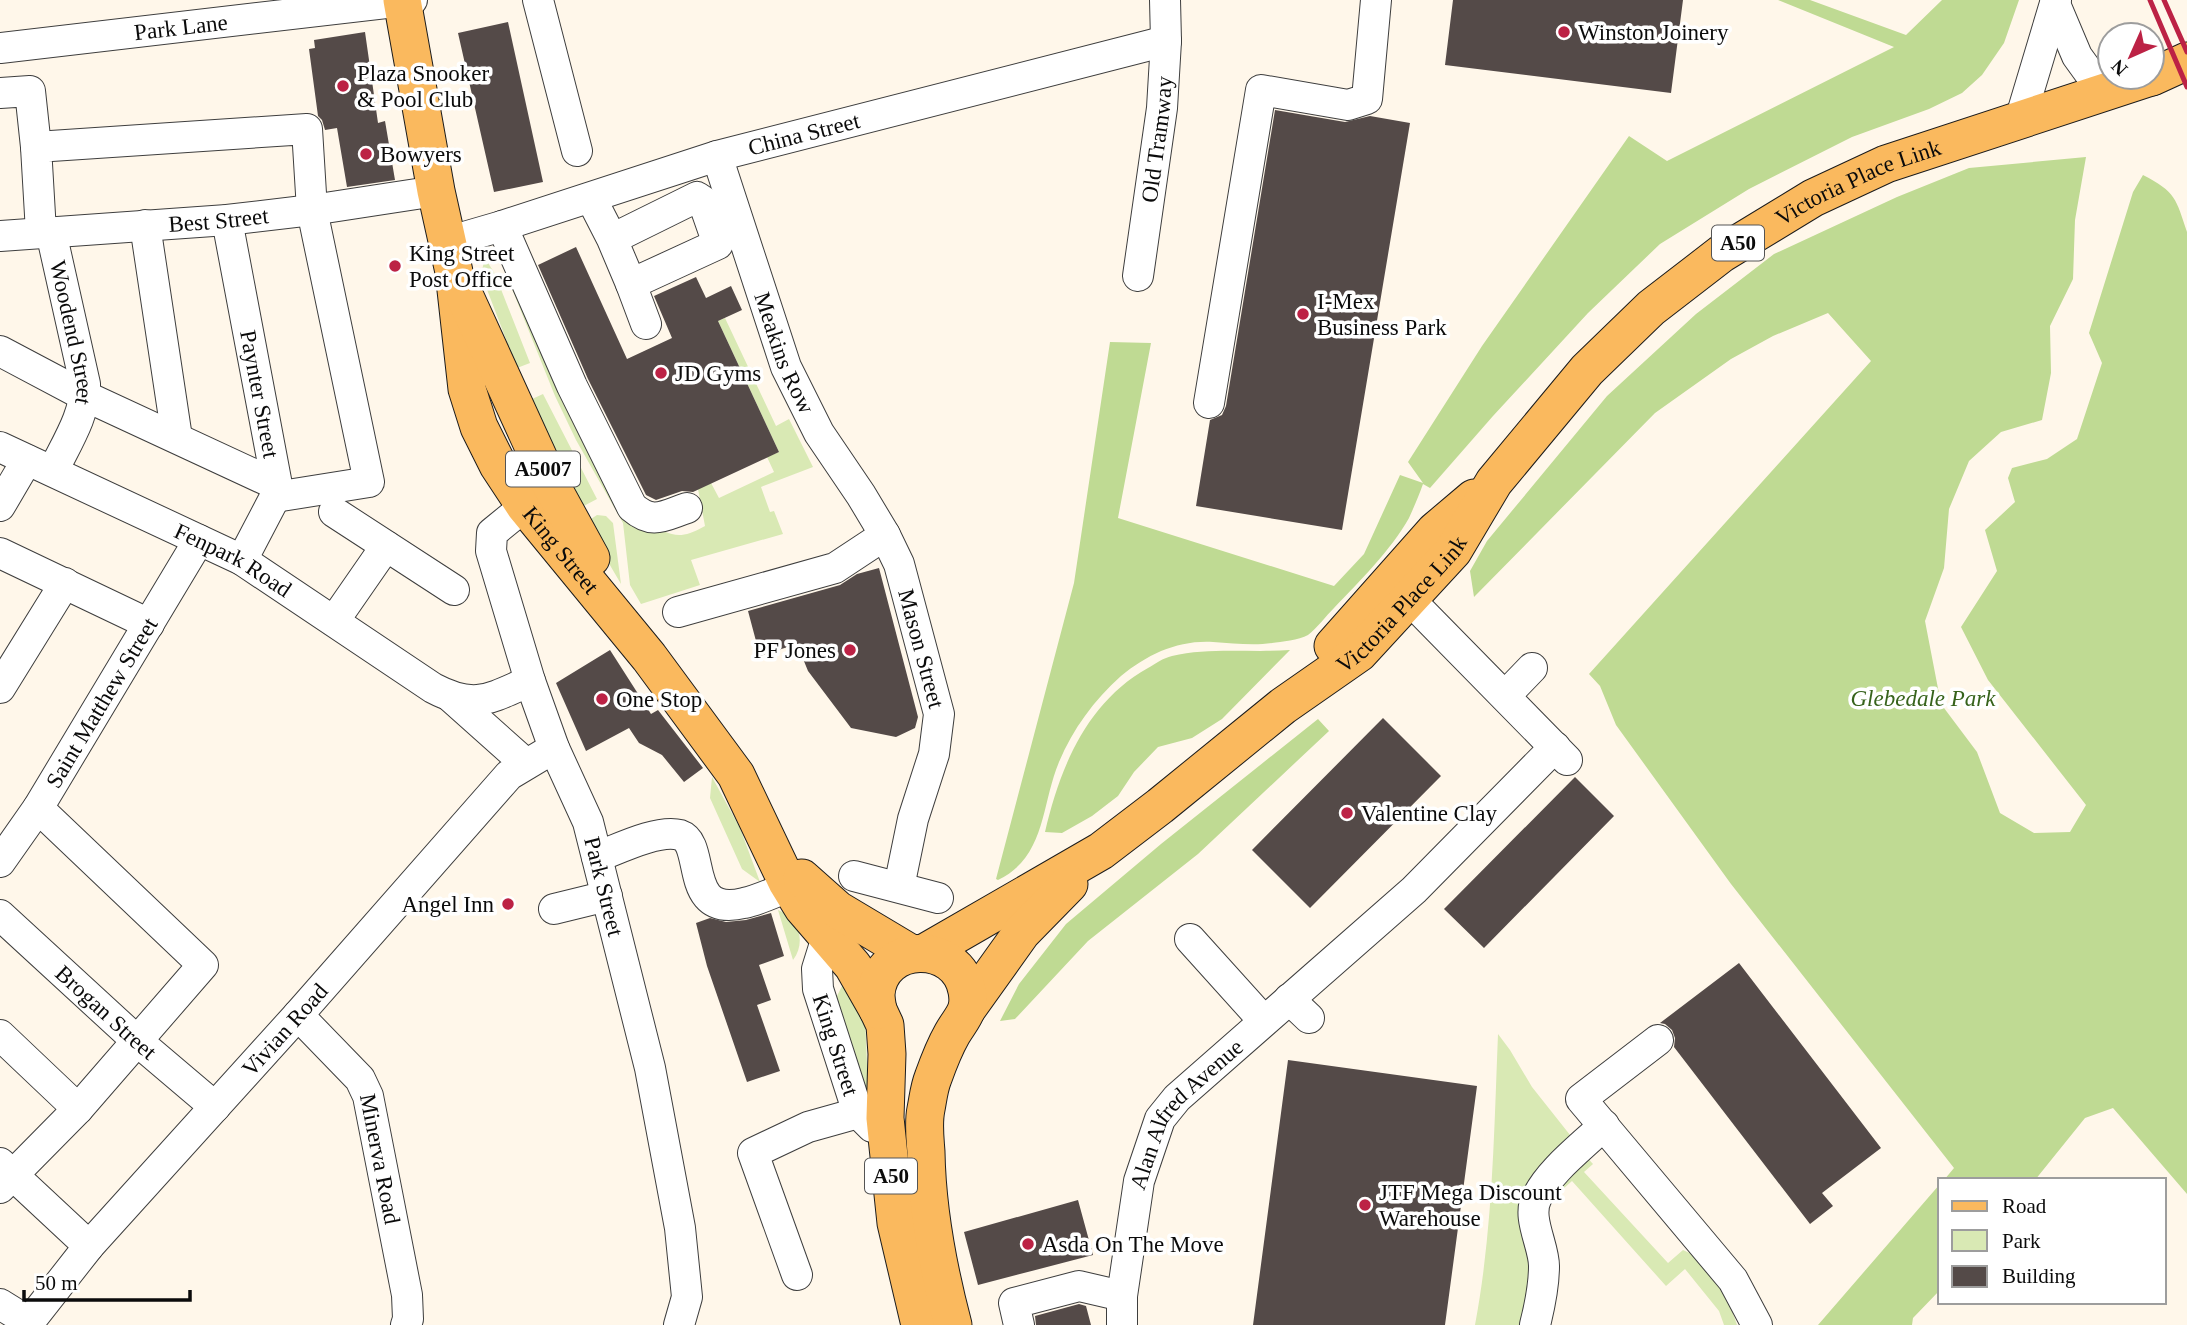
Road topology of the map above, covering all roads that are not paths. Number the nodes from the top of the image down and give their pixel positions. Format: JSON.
{"nodes":[{"id":1,"x":538,"y":0,"type":"edge"},
{"id":2,"x":1165,"y":0,"type":"edge"},
{"id":3,"x":1376,"y":0,"type":"edge"},
{"id":4,"x":405,"y":1,"type":"edge"},
{"id":5,"x":2055,"y":2,"type":"edge"},
{"id":6,"x":1166,"y":41,"type":"junction"},
{"id":7,"x":0,"y":48,"type":"edge"},
{"id":8,"x":2187,"y":61,"type":"edge"},
{"id":9,"x":2166,"y":71,"type":"edge"},
{"id":10,"x":2106,"y":91,"type":"edge"},
{"id":11,"x":2103,"y":92,"type":"junction"},
{"id":12,"x":0,"y":93,"type":"edge"},
{"id":13,"x":2020,"y":120,"type":"junction"},
{"id":14,"x":36,"y":147,"type":"junction"},
{"id":15,"x":577,"y":151,"type":"dead end"},
{"id":16,"x":717,"y":156,"type":"junction"},
{"id":17,"x":436,"y":191,"type":"junction"},
{"id":18,"x":591,"y":198,"type":"junction"},
{"id":19,"x":312,"y":210,"type":"junction"},
{"id":20,"x":227,"y":220,"type":"junction"},
{"id":21,"x":145,"y":225,"type":"junction"},
{"id":22,"x":502,"y":226,"type":"junction"},
{"id":23,"x":46,"y":232,"type":"junction"},
{"id":24,"x":0,"y":236,"type":"edge"},
{"id":25,"x":612,"y":239,"type":"junction"},
{"id":26,"x":450,"y":257,"type":"junction"},
{"id":27,"x":1138,"y":276,"type":"dead end"},
{"id":28,"x":631,"y":284,"type":"junction"},
{"id":29,"x":646,"y":324,"type":"dead end"},
{"id":30,"x":0,"y":351,"type":"edge"},
{"id":31,"x":85,"y":396,"type":"junction"},
{"id":32,"x":1209,"y":403,"type":"dead end"},
{"id":33,"x":177,"y":438,"type":"junction"},
{"id":34,"x":0,"y":447,"type":"edge"},
{"id":35,"x":40,"y":466,"type":"junction"},
{"id":36,"x":1493,"y":482,"type":"junction"},
{"id":37,"x":276,"y":491,"type":"junction"},
{"id":38,"x":538,"y":496,"type":"junction"},
{"id":39,"x":0,"y":506,"type":"edge"},
{"id":40,"x":687,"y":508,"type":"dead end"},
{"id":41,"x":334,"y":512,"type":"dead end"},
{"id":42,"x":885,"y":535,"type":"junction"},
{"id":43,"x":199,"y":540,"type":"junction"},
{"id":44,"x":386,"y":546,"type":"junction"},
{"id":45,"x":0,"y":553,"type":"edge"},
{"id":46,"x":242,"y":560,"type":"junction"},
{"id":47,"x":65,"y":583,"type":"junction"},
{"id":48,"x":454,"y":590,"type":"dead end"},
{"id":49,"x":1410,"y":600,"type":"junction"},
{"id":50,"x":678,"y":612,"type":"dead end"},
{"id":51,"x":334,"y":621,"type":"junction"},
{"id":52,"x":149,"y":624,"type":"junction"},
{"id":53,"x":1532,"y":668,"type":"dead end"},
{"id":54,"x":530,"y":681,"type":"junction"},
{"id":55,"x":0,"y":688,"type":"edge"},
{"id":56,"x":1505,"y":696,"type":"junction"},
{"id":57,"x":451,"y":697,"type":"junction"},
{"id":58,"x":1283,"y":706,"type":"junction"},
{"id":59,"x":554,"y":748,"type":"junction"},
{"id":60,"x":526,"y":764,"type":"junction"},
{"id":61,"x":38,"y":808,"type":"junction"},
{"id":62,"x":770,"y":844,"type":"junction"},
{"id":63,"x":1101,"y":851,"type":"junction"},
{"id":64,"x":597,"y":857,"type":"junction"},
{"id":65,"x":0,"y":862,"type":"edge"},
{"id":66,"x":854,"y":876,"type":"dead end"},
{"id":67,"x":790,"y":887,"type":"junction"},
{"id":68,"x":899,"y":887,"type":"junction"},
{"id":69,"x":607,"y":896,"type":"junction"},
{"id":70,"x":938,"y":898,"type":"dead end"},
{"id":71,"x":554,"y":909,"type":"dead end"},
{"id":72,"x":0,"y":915,"type":"edge"},
{"id":73,"x":827,"y":937,"type":"junction"},
{"id":74,"x":1190,"y":940,"type":"dead end"},
{"id":75,"x":918,"y":953,"type":"junction"},
{"id":76,"x":299,"y":1015,"type":"junction"},
{"id":77,"x":881,"y":1018,"type":"junction"},
{"id":78,"x":1263,"y":1020,"type":"junction"},
{"id":79,"x":960,"y":1021,"type":"junction"},
{"id":80,"x":0,"y":1035,"type":"edge"},
{"id":81,"x":136,"y":1040,"type":"junction"},
{"id":82,"x":1658,"y":1040,"type":"dead end"},
{"id":83,"x":215,"y":1107,"type":"junction"},
{"id":84,"x":78,"y":1109,"type":"junction"},
{"id":85,"x":858,"y":1113,"type":"junction"},
{"id":86,"x":1604,"y":1125,"type":"junction"},
{"id":87,"x":887,"y":1142,"type":"junction"},
{"id":88,"x":4,"y":1175,"type":"edge"},
{"id":89,"x":89,"y":1246,"type":"junction"},
{"id":90,"x":797,"y":1275,"type":"dead end"},
{"id":91,"x":0,"y":1304,"type":"edge"},
{"id":92,"x":1122,"y":1311,"type":"edge"},
{"id":93,"x":28,"y":1324,"type":"edge"},
{"id":94,"x":682,"y":1324,"type":"edge"},
{"id":95,"x":406,"y":1325,"type":"edge"},
{"id":96,"x":920,"y":1325,"type":"edge"},
{"id":97,"x":953,"y":1325,"type":"edge"},
{"id":98,"x":1019,"y":1325,"type":"edge"},
{"id":99,"x":1535,"y":1325,"type":"edge"},
{"id":100,"x":1757,"y":1325,"type":"edge"}],
"edges":[{"from":1,"to":15,"type":"street"},
{"from":2,"to":6,"type":"street","name":"Old Tramway"},
{"from":3,"to":32,"type":"street"},
{"from":4,"to":7,"type":"street","name":"Park Lane"},
{"from":4,"to":17,"type":"main road","name":"King Street","number":"A5007"},
{"from":5,"to":11,"type":"street"},
{"from":5,"to":13,"type":"street"},
{"from":6,"to":16,"type":"street","name":"China Street"},
{"from":6,"to":27,"type":"street","name":"Old Tramway"},
{"from":8,"to":9,"type":"main road","name":"Victoria Place Link","number":"A50"},
{"from":10,"to":11,"type":"main road","name":"Victoria Place Link","number":"A50"},
{"from":11,"to":13,"type":"main road","name":"Victoria Place Link","number":"A50"},
{"from":12,"to":14,"type":"street","name":"Woodend Street"},
{"from":13,"to":36,"type":"main road","name":"Victoria Place Link","number":"A50"},
{"from":14,"to":19,"type":"street"},
{"from":14,"to":23,"type":"street","name":"Woodend Street"},
{"from":16,"to":18,"type":"street","name":"China Street"},
{"from":16,"to":42,"type":"street","name":"Meakins Row"},
{"from":17,"to":19,"type":"street","name":"Best Street"},
{"from":17,"to":26,"type":"main road","name":"King Street","number":"A5007"},
{"from":18,"to":22,"type":"street","name":"China Street"},
{"from":18,"to":25,"type":"street"},
{"from":19,"to":20,"type":"street","name":"Best Street"},
{"from":19,"to":37,"type":"street"},
{"from":20,"to":21,"type":"street","name":"Best Street"},
{"from":20,"to":37,"type":"street","name":"Paynter Street"},
{"from":21,"to":23,"type":"street","name":"Best Street"},
{"from":21,"to":33,"type":"street"},
{"from":22,"to":26,"type":"street","name":"China Street"},
{"from":22,"to":40,"type":"street"},
{"from":23,"to":24,"type":"street","name":"Best Street"},
{"from":23,"to":31,"type":"street","name":"Woodend Street"},
{"from":25,"to":28,"type":"street"},
{"from":25,"to":28,"type":"street"},
{"from":26,"to":38,"type":"main road","name":"King Street","number":"A5007"},
{"from":28,"to":29,"type":"street"},
{"from":30,"to":31,"type":"street"},
{"from":31,"to":33,"type":"street"},
{"from":31,"to":35,"type":"street","name":"Woodend Street"},
{"from":33,"to":37,"type":"street"},
{"from":34,"to":35,"type":"street","name":"Fenpark Road"},
{"from":35,"to":39,"type":"street","name":"Woodend Street"},
{"from":35,"to":43,"type":"street","name":"Fenpark Road"},
{"from":36,"to":49,"type":"main road","name":"Victoria Place Link","number":"A50"},
{"from":36,"to":58,"type":"main road","name":"Victoria Place Link","number":"A50"},
{"from":37,"to":46,"type":"street"},
{"from":38,"to":54,"type":"street","name":"Park Street"},
{"from":38,"to":62,"type":"main road","name":"King Street","number":"A5007"},
{"from":41,"to":44,"type":"street"},
{"from":42,"to":50,"type":"street"},
{"from":42,"to":68,"type":"street","name":"Mason Street"},
{"from":43,"to":46,"type":"street","name":"Fenpark Road"},
{"from":43,"to":52,"type":"street","name":"Saint Matthew Street"},
{"from":44,"to":48,"type":"street"},
{"from":44,"to":51,"type":"street"},
{"from":45,"to":47,"type":"street"},
{"from":46,"to":51,"type":"street","name":"Fenpark Road"},
{"from":47,"to":52,"type":"street"},
{"from":47,"to":55,"type":"street"},
{"from":49,"to":56,"type":"street"},
{"from":49,"to":58,"type":"main road","name":"Victoria Place Link","number":"A50"},
{"from":51,"to":57,"type":"street","name":"Fenpark Road"},
{"from":52,"to":61,"type":"street","name":"Saint Matthew Street"},
{"from":53,"to":56,"type":"street"},
{"from":54,"to":57,"type":"street","name":"Fenpark Road"},
{"from":54,"to":59,"type":"street","name":"Park Street"},
{"from":56,"to":78,"type":"street","name":"Alan Alfred Avenue"},
{"from":57,"to":60,"type":"street","name":"Fenpark Road"},
{"from":58,"to":63,"type":"main road","name":"Victoria Place Link","number":"A50"},
{"from":59,"to":60,"type":"street","name":"Vivian Road"},
{"from":59,"to":64,"type":"street","name":"Park Street"},
{"from":60,"to":76,"type":"street","name":"Vivian Road"},
{"from":61,"to":65,"type":"street","name":"Saint Matthew Street"},
{"from":61,"to":81,"type":"street"},
{"from":62,"to":67,"type":"main road","name":"King Street","number":"A5007"},
{"from":62,"to":75,"type":"main road","name":"King Street","number":"A5007"},
{"from":63,"to":75,"type":"main road","name":"Victoria Place Link","number":"A50"},
{"from":63,"to":79,"type":"main road","name":"Victoria Place Link","number":"A50"},
{"from":64,"to":67,"type":"street"},
{"from":64,"to":69,"type":"street","name":"Park Street"},
{"from":66,"to":68,"type":"street"},
{"from":67,"to":73,"type":"main road","name":"King Street","number":"A5007"},
{"from":68,"to":70,"type":"street"},
{"from":69,"to":71,"type":"street"},
{"from":69,"to":94,"type":"street","name":"Park Street"},
{"from":72,"to":81,"type":"street","name":"Brogan Street"},
{"from":73,"to":77,"type":"main road","name":"King Street","number":"A5007"},
{"from":73,"to":85,"type":"street","name":"King Street"},
{"from":74,"to":78,"type":"street"},
{"from":75,"to":77,"type":"main road","name":"King Street","number":"A50"},
{"from":75,"to":79,"type":"main road","name":"King Street"},
{"from":76,"to":83,"type":"street","name":"Vivian Road"},
{"from":76,"to":95,"type":"street","name":"Minerva Road"},
{"from":77,"to":79,"type":"main road","name":"King Street"},
{"from":77,"to":87,"type":"main road","name":"King Street","number":"A50"},
{"from":78,"to":92,"type":"street","name":"Alan Alfred Avenue"},
{"from":79,"to":97,"type":"main road","number":"A50"},
{"from":80,"to":84,"type":"street"},
{"from":81,"to":83,"type":"street","name":"Brogan Street"},
{"from":81,"to":84,"type":"street"},
{"from":82,"to":86,"type":"street"},
{"from":83,"to":89,"type":"street","name":"Vivian Road"},
{"from":84,"to":88,"type":"street"},
{"from":85,"to":87,"type":"street","name":"King Street"},
{"from":85,"to":90,"type":"street"},
{"from":86,"to":99,"type":"street"},
{"from":86,"to":100,"type":"street"},
{"from":87,"to":96,"type":"main road","name":"King Street","number":"A50"},
{"from":88,"to":89,"type":"street"},
{"from":89,"to":93,"type":"street","name":"Vivian Road"},
{"from":91,"to":93,"type":"street"},
{"from":92,"to":98,"type":"street"}]}
